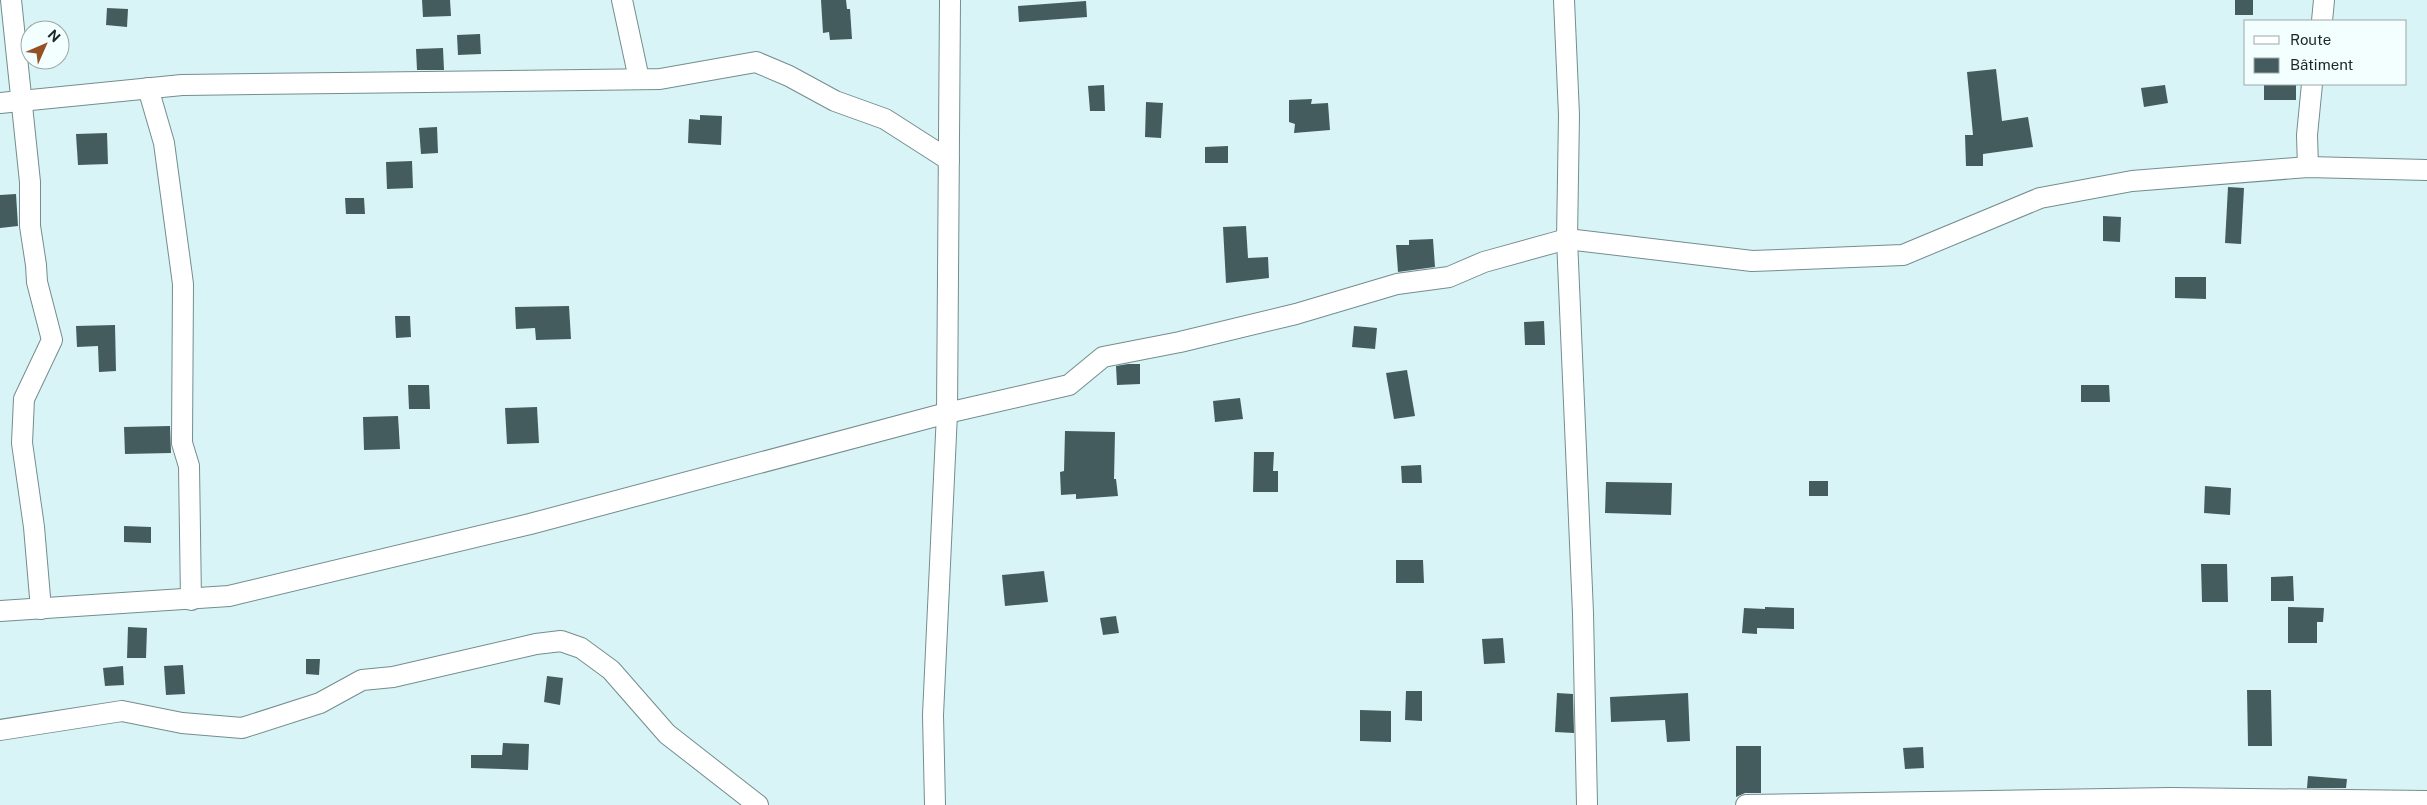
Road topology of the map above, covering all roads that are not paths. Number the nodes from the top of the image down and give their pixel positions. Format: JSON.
{"nodes":[{"id":1,"x":11,"y":0,"type":"edge"},
{"id":2,"x":622,"y":0,"type":"edge"},
{"id":3,"x":950,"y":0,"type":"edge"},
{"id":4,"x":1564,"y":0,"type":"edge"},
{"id":5,"x":2324,"y":0,"type":"edge"},
{"id":6,"x":2322,"y":20,"type":"edge"},
{"id":7,"x":639,"y":79,"type":"junction"},
{"id":8,"x":2312,"y":85,"type":"edge"},
{"id":9,"x":148,"y":88,"type":"junction"},
{"id":10,"x":21,"y":102,"type":"junction"},
{"id":11,"x":0,"y":103,"type":"edge"},
{"id":12,"x":949,"y":160,"type":"junction"},
{"id":13,"x":2308,"y":167,"type":"junction"},
{"id":14,"x":2427,"y":170,"type":"edge"},
{"id":15,"x":1567,"y":239,"type":"junction"},
{"id":16,"x":947,"y":413,"type":"junction"},
{"id":17,"x":192,"y":600,"type":"junction"},
{"id":18,"x":41,"y":609,"type":"junction"},
{"id":19,"x":0,"y":611,"type":"edge"},
{"id":20,"x":0,"y":730,"type":"edge"},
{"id":21,"x":2427,"y":801,"type":"edge"},
{"id":22,"x":758,"y":805,"type":"edge"},
{"id":23,"x":935,"y":805,"type":"edge"},
{"id":24,"x":1587,"y":805,"type":"edge"},
{"id":25,"x":1746,"y":805,"type":"edge"}],
"edges":[{"from":1,"to":10,"type":"street"},
{"from":2,"to":7,"type":"street"},
{"from":3,"to":12,"type":"street"},
{"from":4,"to":15,"type":"street"},
{"from":5,"to":6,"type":"street"},
{"from":7,"to":9,"type":"street"},
{"from":7,"to":12,"type":"street"},
{"from":8,"to":13,"type":"street"},
{"from":9,"to":10,"type":"street"},
{"from":9,"to":17,"type":"street"},
{"from":10,"to":11,"type":"street"},
{"from":10,"to":18,"type":"street"},
{"from":12,"to":16,"type":"street"},
{"from":13,"to":14,"type":"street"},
{"from":13,"to":15,"type":"street"},
{"from":15,"to":16,"type":"street"},
{"from":15,"to":24,"type":"street"},
{"from":16,"to":17,"type":"street"},
{"from":16,"to":23,"type":"street"},
{"from":17,"to":18,"type":"street"},
{"from":18,"to":19,"type":"street"},
{"from":20,"to":22,"type":"street"},
{"from":21,"to":25,"type":"street"}]}
